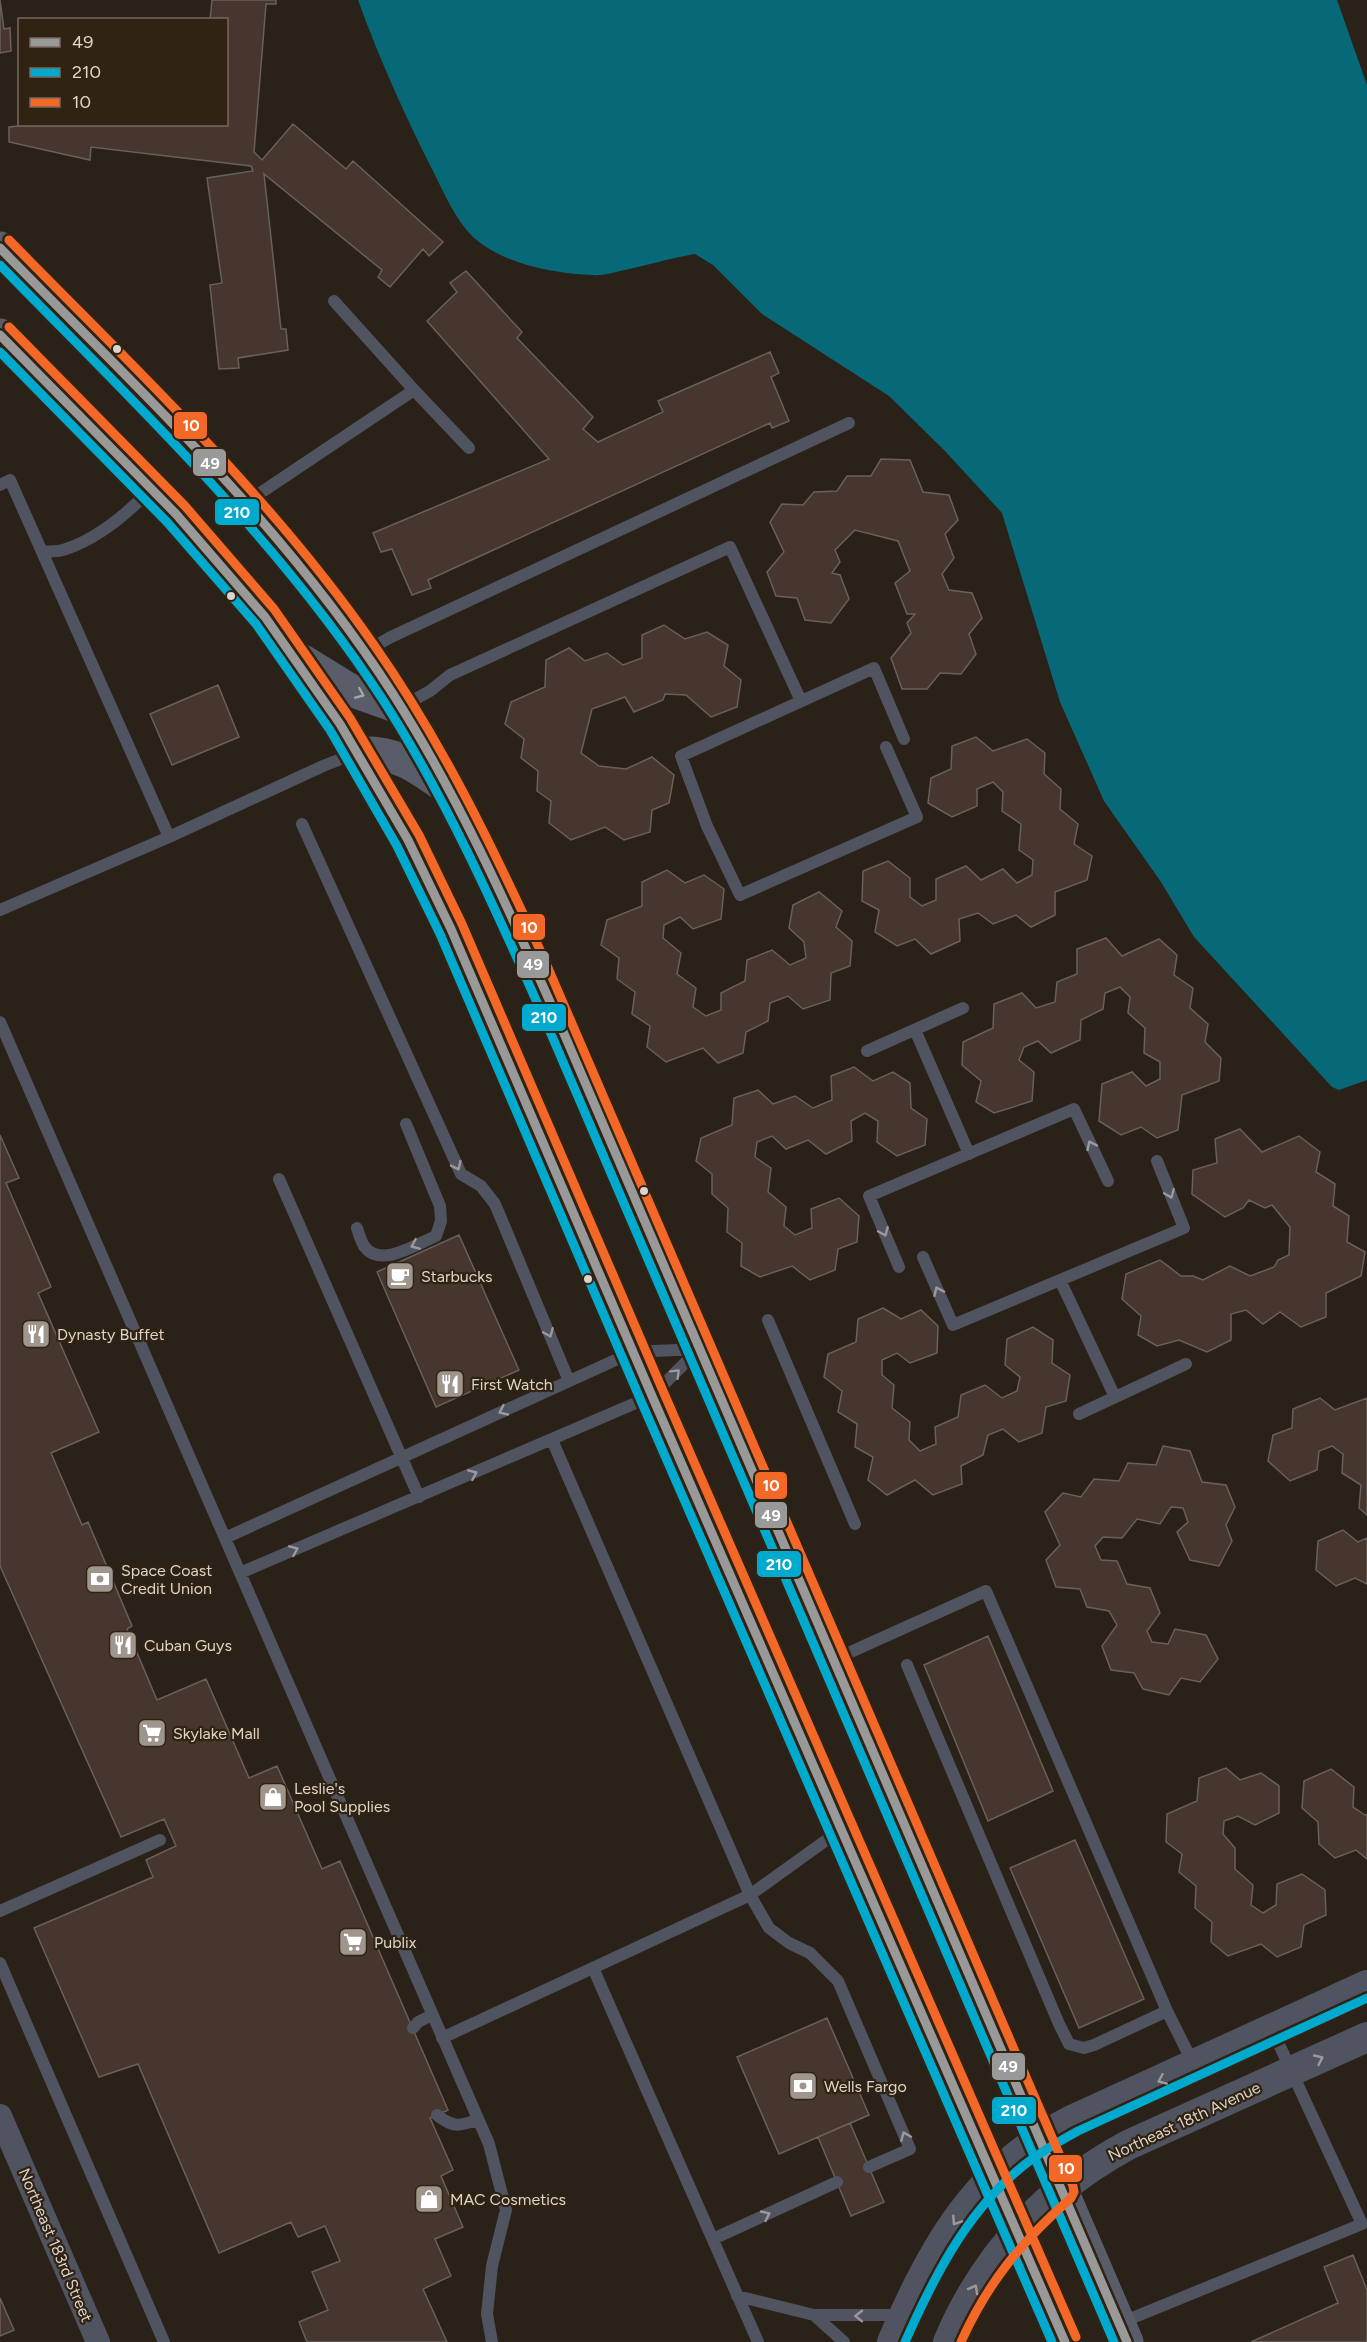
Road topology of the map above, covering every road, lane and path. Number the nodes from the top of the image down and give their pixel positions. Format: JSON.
{"nodes":[{"id":1,"x":0,"y":248,"type":"edge"},
{"id":2,"x":333,"y":301,"type":"dead end"},
{"id":3,"x":0,"y":335,"type":"edge"},
{"id":4,"x":414,"y":390,"type":"junction"},
{"id":5,"x":849,"y":423,"type":"dead end"},
{"id":6,"x":469,"y":448,"type":"dead end"},
{"id":7,"x":0,"y":485,"type":"edge"},
{"id":8,"x":152,"y":488,"type":"junction"},
{"id":9,"x":246,"y":503,"type":"junction"},
{"id":10,"x":42,"y":552,"type":"junction"},
{"id":11,"x":364,"y":652,"type":"junction"},
{"id":12,"x":292,"y":653,"type":"junction"},
{"id":13,"x":801,"y":701,"type":"junction"},
{"id":14,"x":401,"y":708,"type":"junction"},
{"id":15,"x":904,"y":739,"type":"dead end"},
{"id":16,"x":886,"y":747,"type":"dead end"},
{"id":17,"x":357,"y":753,"type":"junction"},
{"id":18,"x":447,"y":789,"type":"junction"},
{"id":19,"x":302,"y":824,"type":"dead end"},
{"id":20,"x":169,"y":837,"type":"junction"},
{"id":21,"x":0,"y":910,"type":"edge"},
{"id":22,"x":963,"y":1008,"type":"dead end"},
{"id":23,"x":0,"y":1022,"type":"edge"},
{"id":24,"x":915,"y":1030,"type":"junction"},
{"id":25,"x":867,"y":1052,"type":"dead end"},
{"id":26,"x":405,"y":1124,"type":"dead end"},
{"id":27,"x":969,"y":1154,"type":"junction"},
{"id":28,"x":1156,"y":1161,"type":"dead end"},
{"id":29,"x":279,"y":1179,"type":"dead end"},
{"id":30,"x":1108,"y":1181,"type":"dead end"},
{"id":31,"x":357,"y":1228,"type":"dead end"},
{"id":32,"x":923,"y":1257,"type":"dead end"},
{"id":33,"x":899,"y":1267,"type":"dead end"},
{"id":34,"x":1060,"y":1280,"type":"junction"},
{"id":35,"x":768,"y":1320,"type":"dead end"},
{"id":36,"x":699,"y":1349,"type":"junction"},
{"id":37,"x":633,"y":1352,"type":"junction"},
{"id":38,"x":1186,"y":1364,"type":"dead end"},
{"id":39,"x":569,"y":1380,"type":"junction"},
{"id":40,"x":652,"y":1396,"type":"junction"},
{"id":41,"x":1115,"y":1397,"type":"junction"},
{"id":42,"x":1079,"y":1414,"type":"dead end"},
{"id":43,"x":552,"y":1440,"type":"junction"},
{"id":44,"x":401,"y":1457,"type":"junction"},
{"id":45,"x":419,"y":1497,"type":"junction"},
{"id":46,"x":855,"y":1524,"type":"dead end"},
{"id":47,"x":225,"y":1538,"type":"junction"},
{"id":48,"x":240,"y":1573,"type":"junction"},
{"id":49,"x":834,"y":1659,"type":"junction"},
{"id":50,"x":907,"y":1665,"type":"dead end"},
{"id":51,"x":842,"y":1829,"type":"junction"},
{"id":52,"x":160,"y":1840,"type":"dead end"},
{"id":53,"x":750,"y":1895,"type":"junction"},
{"id":54,"x":0,"y":1911,"type":"edge"},
{"id":55,"x":0,"y":1964,"type":"edge"},
{"id":56,"x":593,"y":1968,"type":"junction"},
{"id":57,"x":1367,"y":1985,"type":"edge"},
{"id":58,"x":1167,"y":2011,"type":"junction"},
{"id":59,"x":432,"y":2015,"type":"junction"},
{"id":60,"x":413,"y":2028,"type":"dead end"},
{"id":61,"x":1272,"y":2029,"type":"junction"},
{"id":62,"x":1367,"y":2037,"type":"edge"},
{"id":63,"x":442,"y":2038,"type":"junction"},
{"id":64,"x":1194,"y":2065,"type":"junction"},
{"id":65,"x":1291,"y":2072,"type":"junction"},
{"id":66,"x":0,"y":2115,"type":"edge"},
{"id":67,"x":437,"y":2115,"type":"dead end"},
{"id":68,"x":478,"y":2120,"type":"junction"},
{"id":69,"x":1039,"y":2138,"type":"junction"},
{"id":70,"x":869,"y":2167,"type":"dead end"},
{"id":71,"x":993,"y":2175,"type":"junction"},
{"id":72,"x":837,"y":2182,"type":"dead end"},
{"id":73,"x":1062,"y":2190,"type":"junction"},
{"id":74,"x":1017,"y":2231,"type":"junction"},
{"id":75,"x":712,"y":2239,"type":"junction"},
{"id":76,"x":737,"y":2296,"type":"junction"},
{"id":77,"x":814,"y":2315,"type":"junction"},
{"id":78,"x":904,"y":2315,"type":"junction"},
{"id":79,"x":1123,"y":2333,"type":"edge"},
{"id":80,"x":98,"y":2342,"type":"edge"},
{"id":81,"x":164,"y":2342,"type":"edge"},
{"id":82,"x":492,"y":2342,"type":"edge"},
{"id":83,"x":758,"y":2342,"type":"edge"},
{"id":84,"x":844,"y":2342,"type":"edge"},
{"id":85,"x":892,"y":2342,"type":"edge"},
{"id":86,"x":948,"y":2342,"type":"edge"},
{"id":87,"x":1065,"y":2342,"type":"edge"}],
"edges":[{"from":1,"to":9,"type":"main road"},
{"from":2,"to":4,"type":"lane"},
{"from":3,"to":8,"type":"main road"},
{"from":4,"to":6,"type":"lane"},
{"from":4,"to":9,"type":"lane"},
{"from":5,"to":11,"type":"lane"},
{"from":7,"to":10,"type":"lane"},
{"from":8,"to":10,"type":"lane"},
{"from":8,"to":12,"type":"main road"},
{"from":9,"to":11,"type":"main road"},
{"from":10,"to":20,"type":"lane"},
{"from":11,"to":14,"type":"main road"},
{"from":12,"to":14,"type":"main road","one_way":true},
{"from":12,"to":17,"type":"main road"},
{"from":13,"to":14,"type":"lane"},
{"from":13,"to":15,"type":"lane"},
{"from":13,"to":16,"type":"lane"},
{"from":14,"to":18,"type":"main road"},
{"from":17,"to":18,"type":"main road"},
{"from":17,"to":20,"type":"lane"},
{"from":17,"to":37,"type":"main road"},
{"from":18,"to":36,"type":"main road"},
{"from":19,"to":39,"type":"lane","one_way":true},
{"from":20,"to":21,"type":"lane"},
{"from":22,"to":24,"type":"lane"},
{"from":23,"to":47,"type":"lane"},
{"from":24,"to":25,"type":"lane"},
{"from":24,"to":27,"type":"lane"},
{"from":26,"to":31,"type":"lane","one_way":true},
{"from":30,"to":27,"type":"lane","one_way":true},
{"from":27,"to":33,"type":"lane","one_way":true},
{"from":28,"to":34,"type":"lane","one_way":true},
{"from":29,"to":44,"type":"lane"},
{"from":34,"to":32,"type":"lane","one_way":true},
{"from":34,"to":41,"type":"lane"},
{"from":35,"to":46,"type":"lane"},
{"from":36,"to":37,"type":"lane"},
{"from":40,"to":36,"type":"lane","one_way":true},
{"from":36,"to":49,"type":"main road"},
{"from":37,"to":39,"type":"lane"},
{"from":37,"to":40,"type":"main road"},
{"from":38,"to":41,"type":"lane"},
{"from":39,"to":44,"type":"lane","one_way":true},
{"from":40,"to":43,"type":"lane"},
{"from":40,"to":51,"type":"main road"},
{"from":41,"to":42,"type":"lane"},
{"from":45,"to":43,"type":"lane","one_way":true},
{"from":43,"to":53,"type":"lane"},
{"from":44,"to":45,"type":"lane"},
{"from":44,"to":47,"type":"lane"},
{"from":48,"to":45,"type":"lane","one_way":true},
{"from":47,"to":48,"type":"lane"},
{"from":48,"to":59,"type":"lane"},
{"from":49,"to":58,"type":"lane"},
{"from":49,"to":69,"type":"main road"},
{"from":50,"to":58,"type":"lane"},
{"from":51,"to":53,"type":"lane"},
{"from":51,"to":71,"type":"main road"},
{"from":52,"to":54,"type":"lane"},
{"from":53,"to":56,"type":"lane"},
{"from":70,"to":53,"type":"lane","one_way":true},
{"from":55,"to":81,"type":"lane"},
{"from":56,"to":63,"type":"lane"},
{"from":56,"to":75,"type":"lane"},
{"from":57,"to":61,"type":"street"},
{"from":58,"to":64,"type":"lane"},
{"from":59,"to":60,"type":"lane"},
{"from":59,"to":63,"type":"lane"},
{"from":61,"to":64,"type":"street"},
{"from":61,"to":65,"type":"lane"},
{"from":65,"to":62,"type":"street","name":"Northeast 18th Avenue","one_way":true},
{"from":63,"to":68,"type":"lane"},
{"from":64,"to":69,"type":"street","one_way":true},
{"from":65,"to":73,"type":"street","name":"Northeast 18th Avenue"},
{"from":65,"to":79,"type":"lane"},
{"from":66,"to":80,"type":"street","name":"Northeast 183rd Street"},
{"from":67,"to":68,"type":"lane"},
{"from":68,"to":82,"type":"lane"},
{"from":69,"to":71,"type":"street"},
{"from":69,"to":73,"type":"main road"},
{"from":71,"to":74,"type":"main road"},
{"from":71,"to":78,"type":"street","one_way":true},
{"from":75,"to":72,"type":"lane","one_way":true},
{"from":73,"to":74,"type":"street","name":"Northeast 18th Avenue"},
{"from":73,"to":79,"type":"main road"},
{"from":86,"to":74,"type":"street","name":"Northeast 18th Avenue","one_way":true},
{"from":74,"to":87,"type":"main road"},
{"from":75,"to":76,"type":"lane"},
{"from":76,"to":77,"type":"lane"},
{"from":76,"to":83,"type":"lane"},
{"from":78,"to":77,"type":"lane","one_way":true},
{"from":77,"to":84,"type":"lane"},
{"from":78,"to":85,"type":"street"}]}
